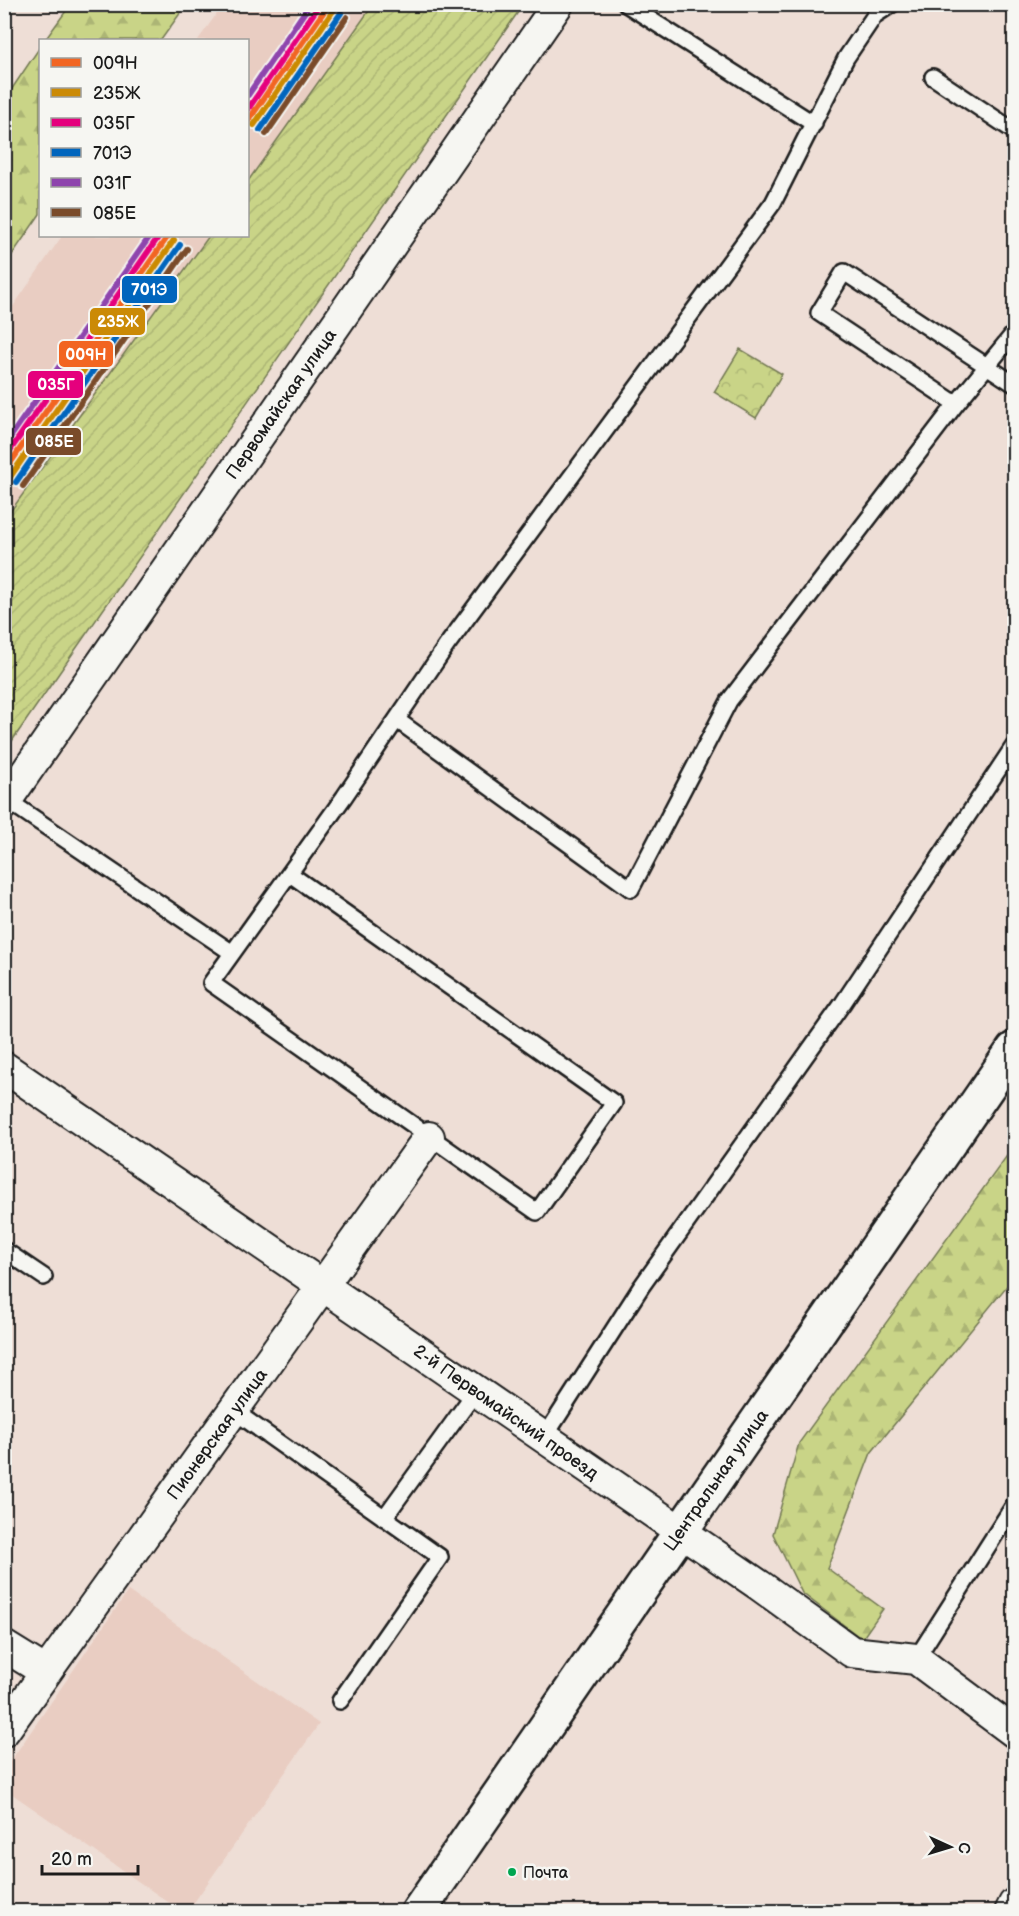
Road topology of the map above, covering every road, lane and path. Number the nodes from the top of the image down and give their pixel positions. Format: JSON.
{"nodes":[{"id":1,"x":558,"y":4,"type":"edge"},
{"id":2,"x":626,"y":4,"type":"edge"},
{"id":3,"x":892,"y":4,"type":"edge"},
{"id":4,"x":933,"y":76,"type":"dead end"},
{"id":5,"x":814,"y":124,"type":"junction"},
{"id":6,"x":1014,"y":131,"type":"edge"},
{"id":7,"x":1014,"y":333,"type":"edge"},
{"id":8,"x":987,"y":367,"type":"junction"},
{"id":9,"x":1014,"y":384,"type":"edge"},
{"id":10,"x":956,"y":404,"type":"junction"},
{"id":11,"x":397,"y":720,"type":"junction"},
{"id":12,"x":1014,"y":746,"type":"edge"},
{"id":13,"x":6,"y":802,"type":"edge"},
{"id":14,"x":290,"y":874,"type":"junction"},
{"id":15,"x":231,"y":952,"type":"junction"},
{"id":16,"x":1014,"y":1049,"type":"edge"},
{"id":17,"x":4,"y":1067,"type":"edge"},
{"id":18,"x":429,"y":1137,"type":"junction"},
{"id":19,"x":4,"y":1250,"type":"edge"},
{"id":20,"x":44,"y":1277,"type":"dead end"},
{"id":21,"x":324,"y":1286,"type":"junction"},
{"id":22,"x":476,"y":1391,"type":"junction"},
{"id":23,"x":234,"y":1411,"type":"junction"},
{"id":24,"x":544,"y":1438,"type":"junction"},
{"id":25,"x":1014,"y":1505,"type":"edge"},
{"id":26,"x":384,"y":1518,"type":"junction"},
{"id":27,"x":680,"y":1532,"type":"junction"},
{"id":28,"x":4,"y":1646,"type":"edge"},
{"id":29,"x":916,"y":1659,"type":"junction"},
{"id":30,"x":46,"y":1672,"type":"junction"},
{"id":31,"x":340,"y":1701,"type":"dead end"},
{"id":32,"x":4,"y":1731,"type":"edge"},
{"id":33,"x":1014,"y":1732,"type":"edge"},
{"id":34,"x":1014,"y":1904,"type":"edge"},
{"id":35,"x":418,"y":1911,"type":"edge"},
{"id":36,"x":1010,"y":1911,"type":"edge"}],
"edges":[{"from":1,"to":13,"type":"street","name":"Первомайская улица"},
{"from":2,"to":5,"type":"lane"},
{"from":3,"to":5,"type":"lane"},
{"from":4,"to":6,"type":"lane"},
{"from":5,"to":11,"type":"lane"},
{"from":7,"to":8,"type":"lane"},
{"from":8,"to":9,"type":"lane"},
{"from":8,"to":10,"type":"lane"},
{"from":8,"to":10,"type":"lane"},
{"from":10,"to":11,"type":"lane"},
{"from":11,"to":14,"type":"lane"},
{"from":12,"to":24,"type":"lane"},
{"from":13,"to":15,"type":"lane"},
{"from":14,"to":15,"type":"lane"},
{"from":14,"to":18,"type":"lane"},
{"from":15,"to":18,"type":"lane"},
{"from":16,"to":27,"type":"main road","name":"Центральная улица"},
{"from":17,"to":21,"type":"street","name":"2-й Первомайский проезд"},
{"from":18,"to":21,"type":"street","name":"Пионерская улица"},
{"from":19,"to":20,"type":"lane"},
{"from":21,"to":22,"type":"street","name":"2-й Первомайский проезд"},
{"from":21,"to":23,"type":"street","name":"Пионерская улица"},
{"from":22,"to":24,"type":"street","name":"2-й Первомайский проезд"},
{"from":22,"to":26,"type":"lane"},
{"from":23,"to":26,"type":"lane"},
{"from":23,"to":30,"type":"street","name":"Пионерская улица"},
{"from":24,"to":27,"type":"street","name":"2-й Первомайский проезд"},
{"from":25,"to":29,"type":"lane"},
{"from":26,"to":31,"type":"lane"},
{"from":27,"to":29,"type":"street","name":"2-й Первомайский проезд"},
{"from":27,"to":35,"type":"main road","name":"Центральная улица"},
{"from":28,"to":30,"type":"street"},
{"from":29,"to":33,"type":"street"},
{"from":30,"to":32,"type":"street","name":"Пионерская улица"},
{"from":34,"to":36,"type":"street"}]}
